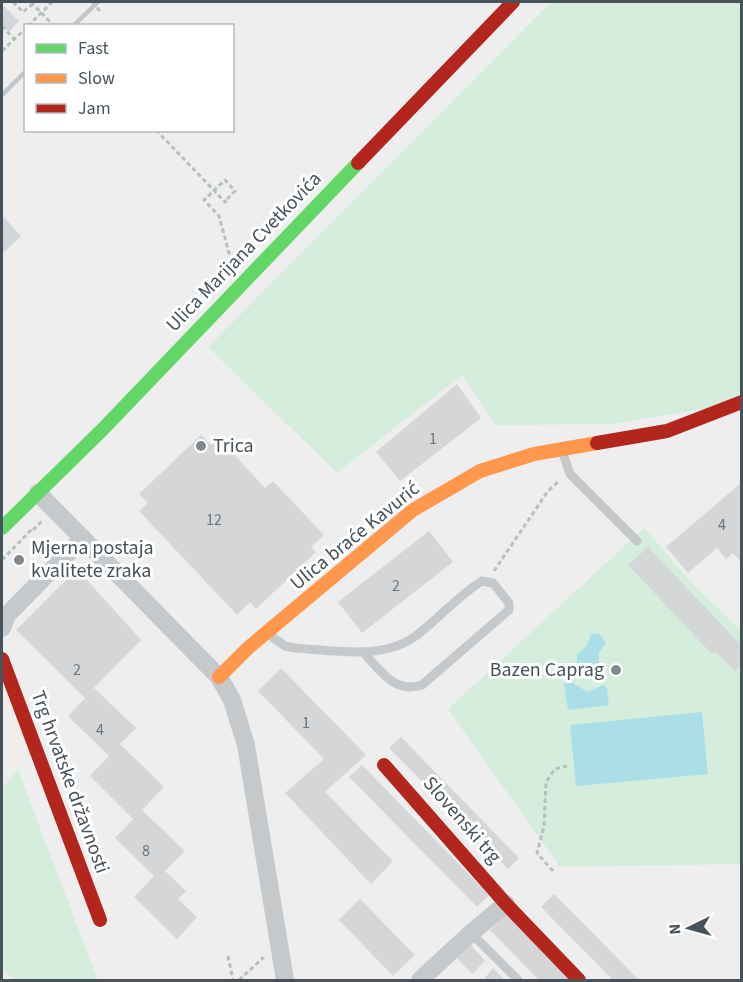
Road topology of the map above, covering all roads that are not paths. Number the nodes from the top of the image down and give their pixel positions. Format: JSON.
{"nodes":[{"id":1,"x":513,"y":2,"type":"edge"},
{"id":2,"x":741,"y":402,"type":"edge"},
{"id":3,"x":561,"y":449,"type":"junction"},
{"id":4,"x":38,"y":493,"type":"junction"},
{"id":5,"x":2,"y":528,"type":"edge"},
{"id":6,"x":83,"y":538,"type":"junction"},
{"id":7,"x":637,"y":540,"type":"dead end"},
{"id":8,"x":2,"y":628,"type":"edge"},
{"id":9,"x":268,"y":634,"type":"junction"},
{"id":10,"x":363,"y":652,"type":"junction"},
{"id":11,"x":2,"y":659,"type":"edge"},
{"id":12,"x":219,"y":677,"type":"junction"},
{"id":13,"x":384,"y":765,"type":"dead end"},
{"id":14,"x":506,"y":904,"type":"junction"},
{"id":15,"x":100,"y":920,"type":"dead end"},
{"id":16,"x":471,"y":933,"type":"junction"},
{"id":17,"x":285,"y":981,"type":"edge"},
{"id":18,"x":420,"y":981,"type":"edge"},
{"id":19,"x":518,"y":981,"type":"edge"},
{"id":20,"x":579,"y":981,"type":"edge"}],
"edges":[{"from":1,"to":4,"type":"street","name":"Ulica Marijana Cvetkovića"},
{"from":2,"to":3,"type":"street","name":"Ulica braće Kavurić"},
{"from":3,"to":7,"type":"lane"},
{"from":3,"to":9,"type":"street","name":"Ulica braće Kavurić"},
{"from":4,"to":5,"type":"street","name":"Ulica Marijana Cvetkovića"},
{"from":4,"to":6,"type":"street"},
{"from":6,"to":8,"type":"street"},
{"from":6,"to":12,"type":"street"},
{"from":9,"to":10,"type":"lane"},
{"from":9,"to":12,"type":"street","name":"Ulica braće Kavurić"},
{"from":10,"to":10,"type":"lane"},
{"from":11,"to":15,"type":"street","name":"Trg hrvatske državnosti"},
{"from":12,"to":17,"type":"street"},
{"from":13,"to":14,"type":"street","name":"Slovenski trg"},
{"from":14,"to":16,"type":"street"},
{"from":14,"to":20,"type":"street","name":"Slovenski trg"},
{"from":16,"to":18,"type":"street"},
{"from":16,"to":19,"type":"lane"}]}
